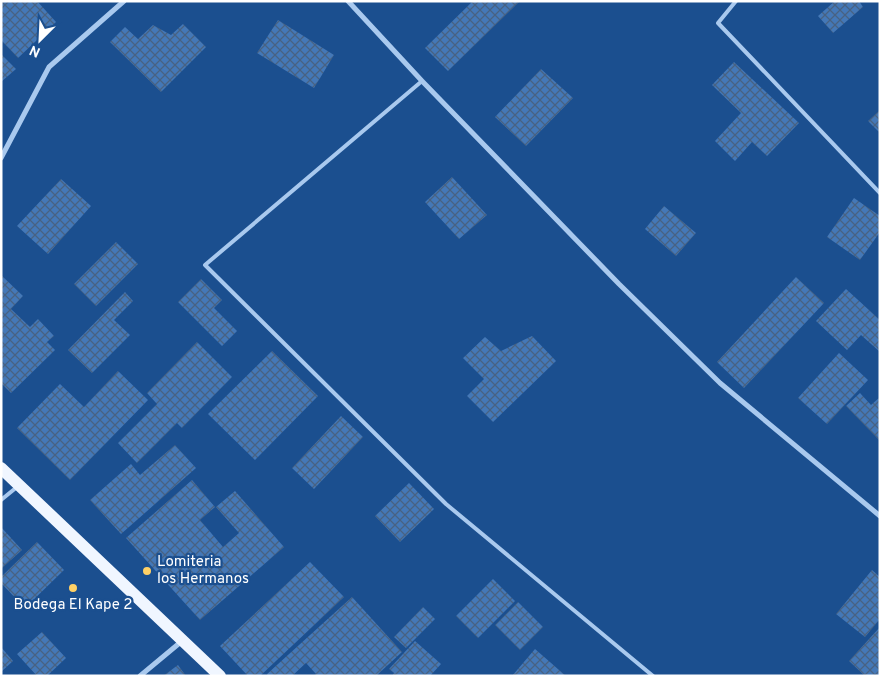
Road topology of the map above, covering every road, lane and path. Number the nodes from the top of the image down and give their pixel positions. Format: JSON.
{"nodes":[{"id":1,"x":124,"y":1,"type":"edge"},
{"id":2,"x":348,"y":1,"type":"edge"},
{"id":3,"x":736,"y":1,"type":"edge"},
{"id":4,"x":422,"y":81,"type":"junction"},
{"id":5,"x":1,"y":158,"type":"edge"},
{"id":6,"x":880,"y":193,"type":"edge"},
{"id":7,"x":1,"y":468,"type":"edge"},
{"id":8,"x":18,"y":486,"type":"junction"},
{"id":9,"x":1,"y":500,"type":"edge"},
{"id":10,"x":880,"y":516,"type":"edge"},
{"id":11,"x":182,"y":641,"type":"junction"},
{"id":12,"x":140,"y":676,"type":"edge"},
{"id":13,"x":220,"y":676,"type":"edge"},
{"id":14,"x":653,"y":676,"type":"edge"}],
"edges":[{"from":1,"to":5,"type":"street"},
{"from":2,"to":4,"type":"street"},
{"from":3,"to":6,"type":"lane"},
{"from":4,"to":10,"type":"street"},
{"from":4,"to":14,"type":"lane"},
{"from":7,"to":8,"type":"main road"},
{"from":8,"to":9,"type":"lane"},
{"from":8,"to":11,"type":"main road"},
{"from":11,"to":12,"type":"street"},
{"from":11,"to":13,"type":"main road"}]}
